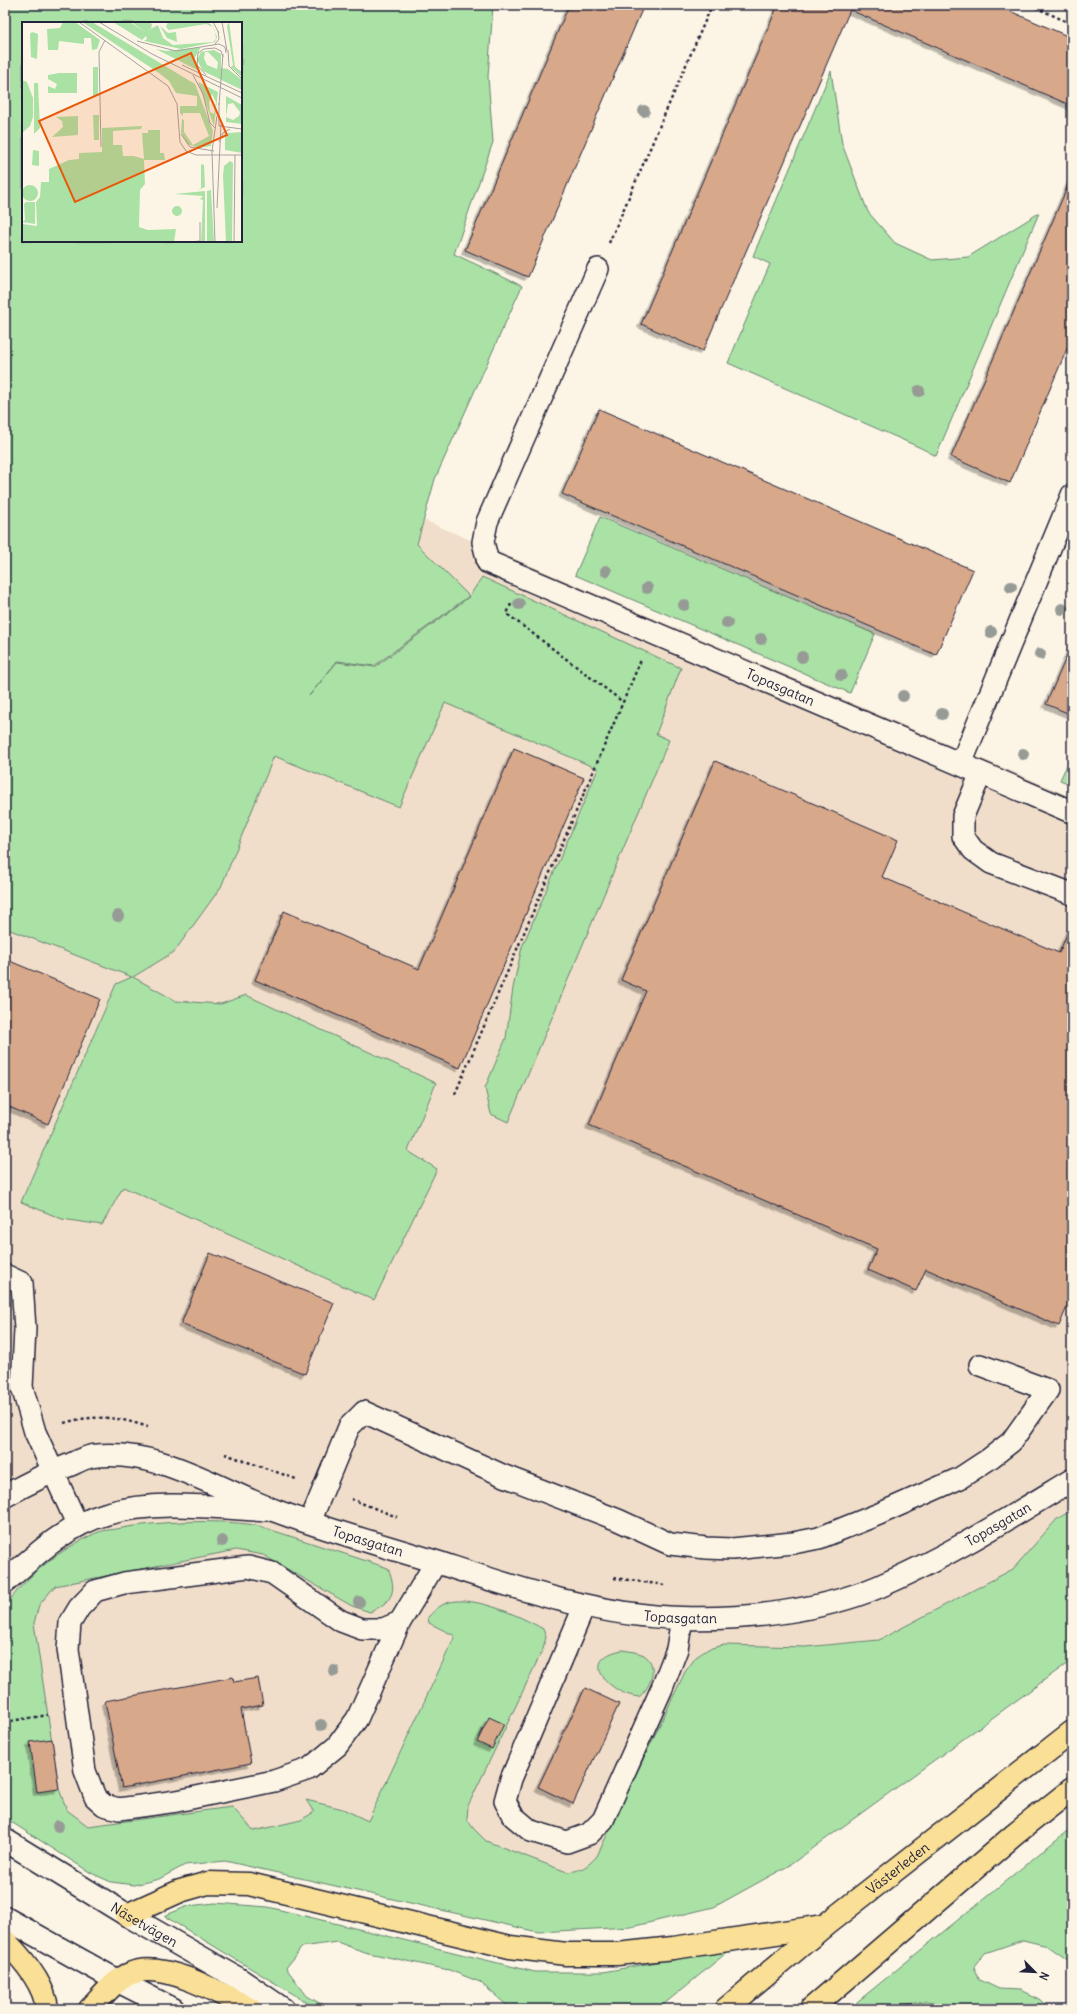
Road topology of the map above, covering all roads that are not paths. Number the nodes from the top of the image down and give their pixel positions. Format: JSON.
{"nodes":[{"id":1,"x":598,"y":269,"type":"road end"},
{"id":2,"x":1072,"y":495,"type":"edge"},
{"id":3,"x":488,"y":562,"type":"joint"},
{"id":4,"x":961,"y":764,"type":"junction"},
{"id":5,"x":981,"y":773,"type":"junction"},
{"id":6,"x":1072,"y":812,"type":"edge"},
{"id":7,"x":1072,"y":894,"type":"edge"},
{"id":8,"x":5,"y":1275,"type":"edge"},
{"id":9,"x":980,"y":1365,"type":"dead end"},
{"id":10,"x":53,"y":1471,"type":"junction"},
{"id":11,"x":1072,"y":1480,"type":"edge"},
{"id":12,"x":5,"y":1496,"type":"edge"},
{"id":13,"x":274,"y":1510,"type":"junction"},
{"id":14,"x":310,"y":1522,"type":"junction"},
{"id":15,"x":78,"y":1526,"type":"junction"},
{"id":16,"x":436,"y":1562,"type":"junction"},
{"id":17,"x":5,"y":1582,"type":"edge"},
{"id":18,"x":584,"y":1607,"type":"junction"},
{"id":19,"x":682,"y":1618,"type":"junction"},
{"id":20,"x":400,"y":1622,"type":"junction"},
{"id":21,"x":1072,"y":1732,"type":"edge"},
{"id":22,"x":1072,"y":1789,"type":"edge"},
{"id":23,"x":5,"y":1840,"type":"edge"},
{"id":24,"x":127,"y":1915,"type":"junction"},
{"id":25,"x":5,"y":1918,"type":"edge"},
{"id":26,"x":824,"y":1926,"type":"junction"},
{"id":27,"x":5,"y":1941,"type":"edge"},
{"id":28,"x":118,"y":1981,"type":"junction"},
{"id":29,"x":47,"y":2009,"type":"edge"},
{"id":30,"x":90,"y":2009,"type":"edge"},
{"id":31,"x":173,"y":2009,"type":"edge"},
{"id":32,"x":250,"y":2009,"type":"edge"},
{"id":33,"x":283,"y":2009,"type":"edge"},
{"id":34,"x":726,"y":2009,"type":"edge"},
{"id":35,"x":811,"y":2009,"type":"edge"}],
"edges":[{"from":1,"to":3,"type":"lane"},
{"from":2,"to":4,"type":"lane"},
{"from":3,"to":4,"type":"street","name":"Topasgatan"},
{"from":4,"to":5,"type":"street","name":"Topasgatan"},
{"from":5,"to":6,"type":"street","name":"Topasgatan"},
{"from":5,"to":7,"type":"lane"},
{"from":8,"to":10,"type":"lane"},
{"from":9,"to":14,"type":"lane"},
{"from":10,"to":12,"type":"street","name":"Topasgatan"},
{"from":10,"to":13,"type":"street","name":"Topasgatan"},
{"from":10,"to":15,"type":"lane"},
{"from":11,"to":19,"type":"street","name":"Topasgatan"},
{"from":13,"to":14,"type":"street","name":"Topasgatan"},
{"from":13,"to":15,"type":"street","name":"Topasgatan"},
{"from":14,"to":16,"type":"street","name":"Topasgatan"},
{"from":15,"to":17,"type":"street","name":"Topasgatan"},
{"from":16,"to":18,"type":"street","name":"Topasgatan"},
{"from":16,"to":20,"type":"lane"},
{"from":18,"to":19,"type":"street","name":"Topasgatan"},
{"from":18,"to":19,"type":"lane"},
{"from":20,"to":20,"type":"lane"},
{"from":21,"to":26,"type":"highway","name":"Västerleden"},
{"from":22,"to":35,"type":"highway"},
{"from":23,"to":24,"type":"street","name":"Näsetvägen"},
{"from":24,"to":26,"type":"highway"},
{"from":24,"to":33,"type":"street","name":"Näsetvägen"},
{"from":25,"to":28,"type":"street"},
{"from":26,"to":34,"type":"highway","name":"Västerleden"},
{"from":27,"to":29,"type":"highway"},
{"from":28,"to":30,"type":"highway"},
{"from":28,"to":31,"type":"street"},
{"from":28,"to":32,"type":"highway"}]}
